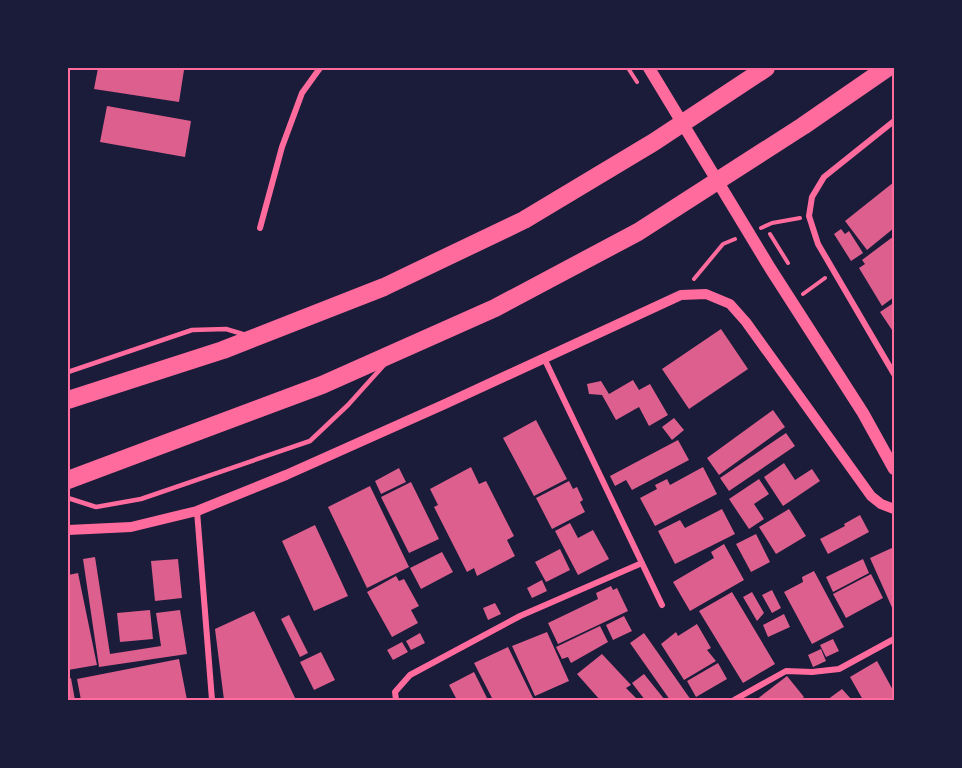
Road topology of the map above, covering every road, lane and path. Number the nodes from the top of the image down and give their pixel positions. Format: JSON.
{"nodes":[{"id":1,"x":320,"y":68,"type":"edge"},
{"id":2,"x":649,"y":68,"type":"edge"},
{"id":3,"x":766,"y":68,"type":"edge"},
{"id":4,"x":887,"y":68,"type":"edge"},
{"id":5,"x":894,"y":121,"type":"edge"},
{"id":6,"x":260,"y":228,"type":"dead end"},
{"id":7,"x":785,"y":258,"type":"dead end"},
{"id":8,"x":790,"y":267,"type":"dead end"},
{"id":9,"x":834,"y":271,"type":"junction"},
{"id":10,"x":799,"y":286,"type":"dead end"},
{"id":11,"x":254,"y":338,"type":"junction"},
{"id":12,"x":396,"y":352,"type":"junction"},
{"id":13,"x":544,"y":358,"type":"junction"},
{"id":14,"x":68,"y":372,"type":"edge"},
{"id":15,"x":894,"y":374,"type":"edge"},
{"id":16,"x":68,"y":400,"type":"edge"},
{"id":17,"x":894,"y":469,"type":"edge"},
{"id":18,"x":68,"y":480,"type":"edge"},
{"id":19,"x":68,"y":498,"type":"edge"},
{"id":20,"x":894,"y":509,"type":"edge"},
{"id":21,"x":197,"y":512,"type":"junction"},
{"id":22,"x":68,"y":530,"type":"edge"},
{"id":23,"x":642,"y":563,"type":"junction"},
{"id":24,"x":662,"y":605,"type":"dead end"},
{"id":25,"x":894,"y":639,"type":"edge"},
{"id":26,"x":212,"y":700,"type":"edge"},
{"id":27,"x":396,"y":700,"type":"edge"},
{"id":28,"x":734,"y":700,"type":"edge"}],
"edges":[{"from":1,"to":6,"type":"street"},
{"from":2,"to":17,"type":"main road"},
{"from":3,"to":11,"type":"highway"},
{"from":4,"to":12,"type":"highway"},
{"from":5,"to":9,"type":"street"},
{"from":7,"to":8,"type":"path"},
{"from":9,"to":10,"type":"path"},
{"from":9,"to":15,"type":"street"},
{"from":11,"to":14,"type":"lane"},
{"from":11,"to":16,"type":"highway"},
{"from":12,"to":18,"type":"highway"},
{"from":12,"to":19,"type":"lane"},
{"from":13,"to":20,"type":"street"},
{"from":13,"to":21,"type":"street"},
{"from":13,"to":23,"type":"street"},
{"from":21,"to":22,"type":"street"},
{"from":21,"to":26,"type":"street"},
{"from":23,"to":24,"type":"street"},
{"from":23,"to":27,"type":"street"},
{"from":25,"to":28,"type":"street"}]}
